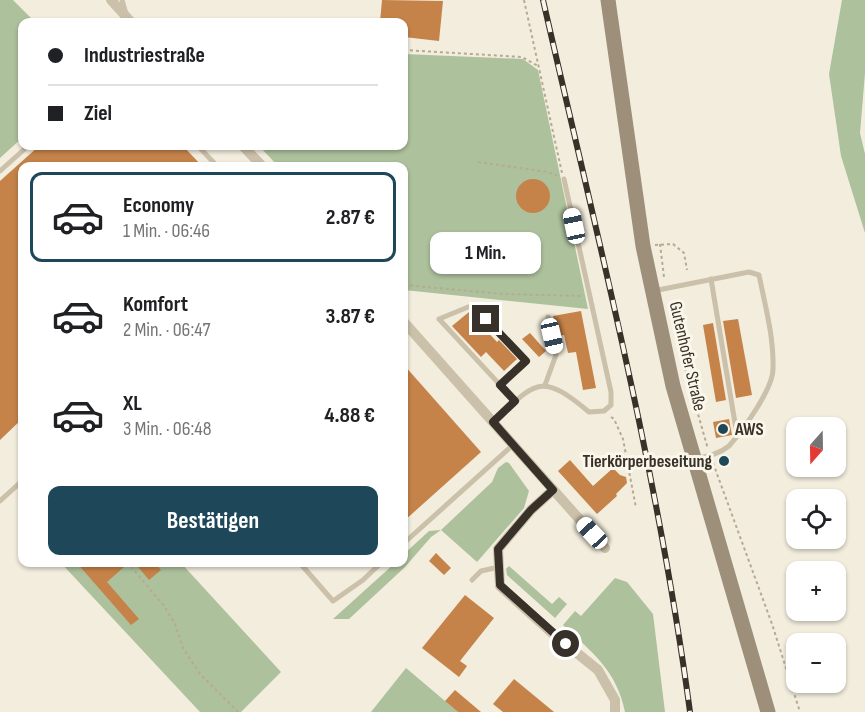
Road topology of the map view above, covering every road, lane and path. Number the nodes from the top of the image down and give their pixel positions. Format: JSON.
{"nodes":[{"id":1,"x":111,"y":0,"type":"edge"},
{"id":2,"x":122,"y":0,"type":"edge"},
{"id":3,"x":524,"y":0,"type":"edge"},
{"id":4,"x":608,"y":0,"type":"edge"},
{"id":5,"x":127,"y":18,"type":"edge"},
{"id":6,"x":128,"y":18,"type":"edge"},
{"id":7,"x":408,"y":50,"type":"edge"},
{"id":8,"x":538,"y":66,"type":"junction"},
{"id":9,"x":24,"y":150,"type":"edge"},
{"id":10,"x":202,"y":150,"type":"edge"},
{"id":11,"x":247,"y":150,"type":"edge"},
{"id":12,"x":213,"y":162,"type":"edge"},
{"id":13,"x":258,"y":162,"type":"edge"},
{"id":14,"x":478,"y":162,"type":"dead end"},
{"id":15,"x":0,"y":171,"type":"edge"},
{"id":16,"x":564,"y":179,"type":"junction"},
{"id":17,"x":660,"y":244,"type":"junction"},
{"id":18,"x":643,"y":246,"type":"junction"},
{"id":19,"x":687,"y":270,"type":"dead end"},
{"id":20,"x":711,"y":279,"type":"junction"},
{"id":21,"x":408,"y":285,"type":"edge"},
{"id":22,"x":659,"y":290,"type":"junction"},
{"id":23,"x":590,"y":296,"type":"junction"},
{"id":24,"x":548,"y":317,"type":"dead end"},
{"id":25,"x":408,"y":326,"type":"edge"},
{"id":26,"x":680,"y":349,"type":"dead end"},
{"id":27,"x":500,"y":385,"type":"junction"},
{"id":28,"x":545,"y":385,"type":"junction"},
{"id":29,"x":515,"y":401,"type":"junction"},
{"id":30,"x":604,"y":411,"type":"junction"},
{"id":31,"x":493,"y":422,"type":"junction"},
{"id":32,"x":737,"y":435,"type":"junction"},
{"id":33,"x":513,"y":445,"type":"junction"},
{"id":34,"x":711,"y":456,"type":"junction"},
{"id":35,"x":694,"y":459,"type":"junction"},
{"id":36,"x":18,"y":485,"type":"edge"},
{"id":37,"x":553,"y":490,"type":"junction"},
{"id":38,"x":0,"y":501,"type":"edge"},
{"id":39,"x":636,"y":508,"type":"dead end"},
{"id":40,"x":408,"y":539,"type":"edge"},
{"id":41,"x":605,"y":548,"type":"dead end"},
{"id":42,"x":131,"y":567,"type":"edge"},
{"id":43,"x":303,"y":567,"type":"edge"},
{"id":44,"x":377,"y":567,"type":"edge"},
{"id":45,"x":499,"y":567,"type":"junction"},
{"id":46,"x":472,"y":580,"type":"dead end"},
{"id":47,"x":238,"y":712,"type":"edge"},
{"id":48,"x":615,"y":712,"type":"edge"},
{"id":49,"x":768,"y":712,"type":"edge"},
{"id":50,"x":800,"y":712,"type":"edge"}],
"edges":[{"from":1,"to":5,"type":"street"},
{"from":2,"to":6,"type":"lane"},
{"from":3,"to":8,"type":"path"},
{"from":4,"to":18,"type":"street","name":"Gutenhofer Straße"},
{"from":7,"to":8,"type":"path"},
{"from":8,"to":16,"type":"path"},
{"from":9,"to":15,"type":"lane"},
{"from":10,"to":12,"type":"lane"},
{"from":11,"to":13,"type":"street"},
{"from":14,"to":16,"type":"path"},
{"from":16,"to":23,"type":"lane"},
{"from":17,"to":18,"type":"path"},
{"from":17,"to":19,"type":"path"},
{"from":17,"to":22,"type":"path"},
{"from":18,"to":22,"type":"street","name":"Gutenhofer Straße"},
{"from":20,"to":22,"type":"lane"},
{"from":20,"to":32,"type":"lane"},
{"from":20,"to":32,"type":"lane"},
{"from":21,"to":23,"type":"path"},
{"from":22,"to":35,"type":"street","name":"Gutenhofer Straße"},
{"from":23,"to":30,"type":"lane"},
{"from":24,"to":28,"type":"lane"},
{"from":25,"to":31,"type":"street"},
{"from":26,"to":34,"type":"path"},
{"from":27,"to":27,"type":"lane"},
{"from":27,"to":29,"type":"lane"},
{"from":28,"to":29,"type":"lane"},
{"from":28,"to":30,"type":"lane"},
{"from":29,"to":31,"type":"lane"},
{"from":30,"to":39,"type":"path"},
{"from":31,"to":33,"type":"street"},
{"from":32,"to":34,"type":"lane"},
{"from":33,"to":37,"type":"street"},
{"from":33,"to":40,"type":"lane"},
{"from":34,"to":35,"type":"lane"},
{"from":34,"to":50,"type":"path"},
{"from":35,"to":49,"type":"street","name":"Gutenhofer Straße"},
{"from":36,"to":38,"type":"lane"},
{"from":37,"to":41,"type":"street"},
{"from":37,"to":45,"type":"street"},
{"from":42,"to":47,"type":"path"},
{"from":43,"to":44,"type":"lane"},
{"from":45,"to":46,"type":"lane"},
{"from":45,"to":48,"type":"street"}]}
